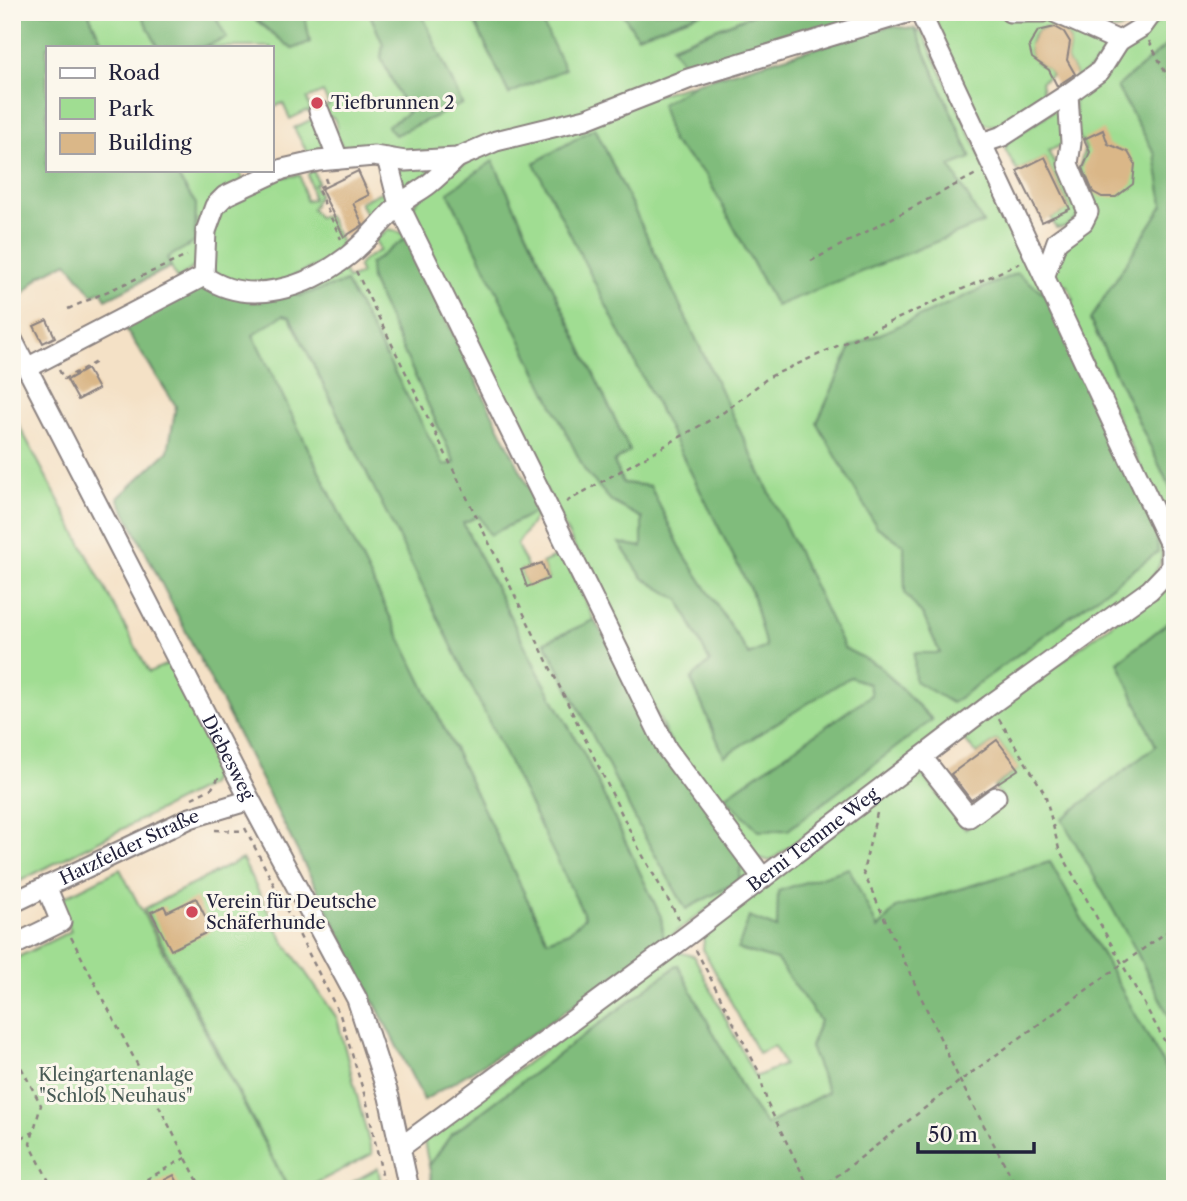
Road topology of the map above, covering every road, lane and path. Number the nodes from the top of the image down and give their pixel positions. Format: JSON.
{"nodes":[{"id":1,"x":910,"y":12,"type":"edge"},
{"id":2,"x":920,"y":12,"type":"edge"},
{"id":3,"x":1010,"y":12,"type":"edge"},
{"id":4,"x":1042,"y":12,"type":"edge"},
{"id":5,"x":1054,"y":12,"type":"edge"},
{"id":6,"x":1147,"y":20,"type":"edge"},
{"id":7,"x":1119,"y":41,"type":"junction"},
{"id":8,"x":1175,"y":91,"type":"edge"},
{"id":9,"x":1068,"y":94,"type":"junction"},
{"id":10,"x":319,"y":111,"type":"dead end"},
{"id":11,"x":982,"y":143,"type":"junction"},
{"id":12,"x":387,"y":158,"type":"junction"},
{"id":13,"x":457,"y":158,"type":"junction"},
{"id":14,"x":328,"y":160,"type":"junction"},
{"id":15,"x":993,"y":166,"type":"junction"},
{"id":16,"x":399,"y":205,"type":"junction"},
{"id":17,"x":205,"y":247,"type":"junction"},
{"id":18,"x":349,"y":255,"type":"junction"},
{"id":19,"x":811,"y":261,"type":"dead end"},
{"id":20,"x":1041,"y":267,"type":"junction"},
{"id":21,"x":204,"y":276,"type":"junction"},
{"id":22,"x":68,"y":309,"type":"dead end"},
{"id":23,"x":12,"y":339,"type":"edge"},
{"id":24,"x":96,"y":362,"type":"dead end"},
{"id":25,"x":55,"y":364,"type":"dead end"},
{"id":26,"x":27,"y":368,"type":"junction"},
{"id":27,"x":551,"y":510,"type":"junction"},
{"id":28,"x":1173,"y":566,"type":"edge"},
{"id":29,"x":990,"y":705,"type":"junction"},
{"id":30,"x":922,"y":757,"type":"junction"},
{"id":31,"x":883,"y":787,"type":"junction"},
{"id":32,"x":996,"y":797,"type":"dead end"},
{"id":33,"x":250,"y":800,"type":"junction"},
{"id":34,"x":763,"y":878,"type":"junction"},
{"id":35,"x":46,"y":886,"type":"junction"},
{"id":36,"x":12,"y":903,"type":"edge"},
{"id":37,"x":61,"y":922,"type":"junction"},
{"id":38,"x":1175,"y":926,"type":"edge"},
{"id":39,"x":688,"y":935,"type":"junction"},
{"id":40,"x":12,"y":946,"type":"edge"},
{"id":41,"x":1123,"y":965,"type":"junction"},
{"id":42,"x":13,"y":1053,"type":"edge"},
{"id":43,"x":1175,"y":1060,"type":"edge"},
{"id":44,"x":960,"y":1081,"type":"junction"},
{"id":45,"x":34,"y":1132,"type":"junction"},
{"id":46,"x":12,"y":1142,"type":"edge"},
{"id":47,"x":401,"y":1147,"type":"junction"},
{"id":48,"x":187,"y":1157,"type":"junction"},
{"id":49,"x":53,"y":1189,"type":"edge"},
{"id":50,"x":129,"y":1189,"type":"edge"},
{"id":51,"x":202,"y":1189,"type":"edge"},
{"id":52,"x":385,"y":1189,"type":"edge"},
{"id":53,"x":409,"y":1189,"type":"edge"},
{"id":54,"x":810,"y":1189,"type":"edge"},
{"id":55,"x":820,"y":1189,"type":"edge"},
{"id":56,"x":1018,"y":1189,"type":"edge"}],
"edges":[{"from":1,"to":13,"type":"street"},
{"from":2,"to":11,"type":"street"},
{"from":3,"to":4,"type":"street"},
{"from":5,"to":7,"type":"street"},
{"from":6,"to":7,"type":"street"},
{"from":6,"to":8,"type":"path"},
{"from":7,"to":9,"type":"street"},
{"from":9,"to":11,"type":"street"},
{"from":9,"to":20,"type":"street"},
{"from":10,"to":14,"type":"street"},
{"from":11,"to":15,"type":"street"},
{"from":12,"to":13,"type":"street"},
{"from":12,"to":14,"type":"street"},
{"from":12,"to":16,"type":"street"},
{"from":13,"to":16,"type":"street"},
{"from":14,"to":17,"type":"street"},
{"from":14,"to":18,"type":"path"},
{"from":15,"to":19,"type":"path"},
{"from":15,"to":20,"type":"street"},
{"from":16,"to":18,"type":"street"},
{"from":16,"to":27,"type":"street"},
{"from":17,"to":21,"type":"street"},
{"from":17,"to":22,"type":"path"},
{"from":18,"to":21,"type":"street"},
{"from":18,"to":39,"type":"path"},
{"from":20,"to":27,"type":"path"},
{"from":20,"to":28,"type":"street"},
{"from":21,"to":26,"type":"street"},
{"from":23,"to":26,"type":"street","name":"Diebesweg"},
{"from":24,"to":25,"type":"path"},
{"from":26,"to":33,"type":"street","name":"Diebesweg"},
{"from":27,"to":34,"type":"street"},
{"from":28,"to":29,"type":"street","name":"Berni Temme Weg"},
{"from":29,"to":30,"type":"street","name":"Berni Temme Weg"},
{"from":29,"to":41,"type":"path"},
{"from":30,"to":31,"type":"street","name":"Berni Temme Weg"},
{"from":30,"to":32,"type":"street"},
{"from":31,"to":34,"type":"street","name":"Berni Temme Weg"},
{"from":31,"to":44,"type":"path"},
{"from":33,"to":35,"type":"street","name":"Hatzfelder Straße"},
{"from":33,"to":47,"type":"street","name":"Diebesweg"},
{"from":33,"to":52,"type":"path"},
{"from":34,"to":39,"type":"street","name":"Berni Temme Weg"},
{"from":35,"to":36,"type":"street","name":"Hatzfelder Straße"},
{"from":35,"to":37,"type":"street"},
{"from":37,"to":40,"type":"street"},
{"from":37,"to":48,"type":"path"},
{"from":38,"to":41,"type":"path"},
{"from":39,"to":47,"type":"street","name":"Berni Temme Weg"},
{"from":39,"to":54,"type":"path"},
{"from":41,"to":43,"type":"path"},
{"from":41,"to":44,"type":"path"},
{"from":42,"to":45,"type":"path"},
{"from":44,"to":55,"type":"path"},
{"from":44,"to":56,"type":"path"},
{"from":45,"to":46,"type":"path"},
{"from":45,"to":49,"type":"path"},
{"from":47,"to":53,"type":"street","name":"Diebesweg"},
{"from":48,"to":50,"type":"path"},
{"from":48,"to":51,"type":"path"}]}
